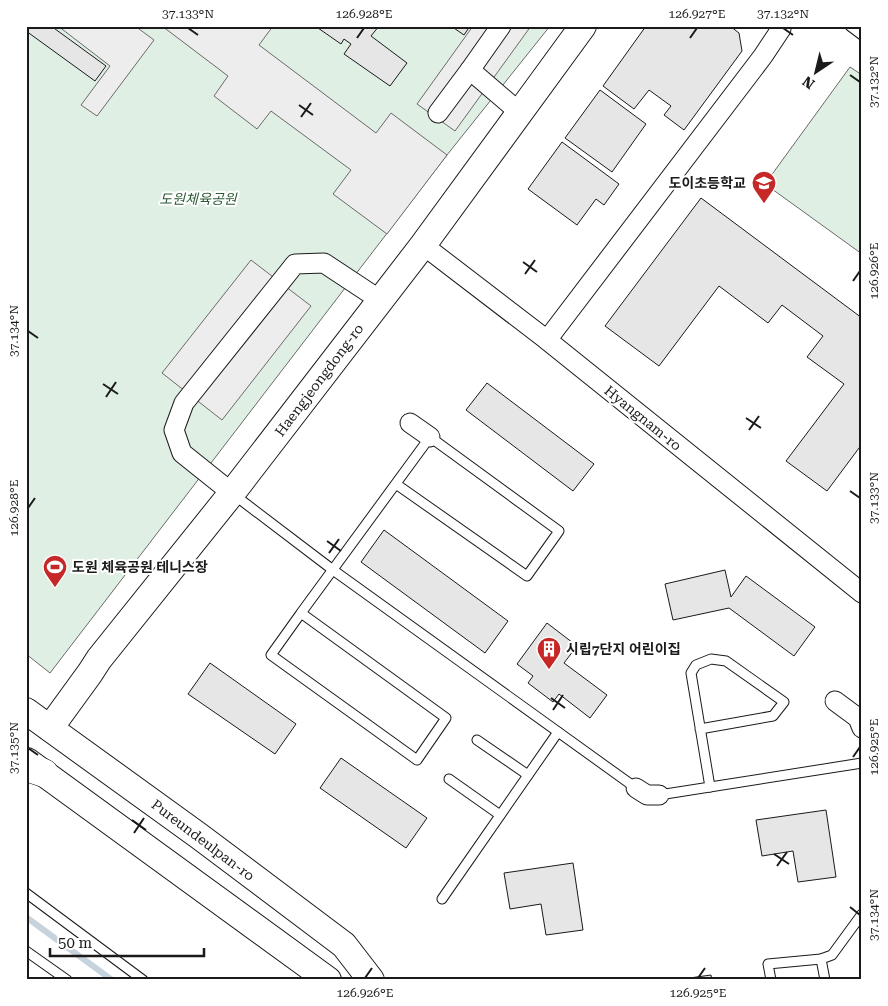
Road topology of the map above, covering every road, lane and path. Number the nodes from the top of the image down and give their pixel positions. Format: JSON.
{"nodes":[{"id":1,"x":501,"y":26,"type":"edge"},
{"id":2,"x":582,"y":26,"type":"edge"},
{"id":3,"x":778,"y":26,"type":"edge"},
{"id":4,"x":850,"y":26,"type":"edge"},
{"id":5,"x":862,"y":35,"type":"edge"},
{"id":6,"x":470,"y":70,"type":"junction"},
{"id":7,"x":519,"y":112,"type":"junction"},
{"id":8,"x":438,"y":113,"type":"dead end"},
{"id":9,"x":422,"y":245,"type":"junction"},
{"id":10,"x":380,"y":300,"type":"junction"},
{"id":11,"x":547,"y":340,"type":"junction"},
{"id":12,"x":410,"y":423,"type":"dead end"},
{"id":13,"x":430,"y":437,"type":"junction"},
{"id":14,"x":396,"y":484,"type":"junction"},
{"id":15,"x":232,"y":493,"type":"junction"},
{"id":16,"x":333,"y":570,"type":"junction"},
{"id":17,"x":862,"y":593,"type":"edge"},
{"id":18,"x":301,"y":613,"type":"junction"},
{"id":19,"x":835,"y":701,"type":"dead end"},
{"id":20,"x":26,"y":711,"type":"edge"},
{"id":21,"x":50,"y":728,"type":"junction"},
{"id":22,"x":862,"y":728,"type":"edge"},
{"id":23,"x":700,"y":729,"type":"junction"},
{"id":24,"x":558,"y":732,"type":"junction"},
{"id":25,"x":478,"y":740,"type":"dead end"},
{"id":26,"x":862,"y":762,"type":"edge"},
{"id":27,"x":32,"y":767,"type":"edge"},
{"id":28,"x":528,"y":775,"type":"junction"},
{"id":29,"x":449,"y":779,"type":"dead end"},
{"id":30,"x":710,"y":787,"type":"junction"},
{"id":31,"x":636,"y":788,"type":"joint"},
{"id":32,"x":659,"y":795,"type":"joint"},
{"id":33,"x":500,"y":815,"type":"junction"},
{"id":34,"x":26,"y":893,"type":"edge"},
{"id":35,"x":442,"y":899,"type":"dead end"},
{"id":36,"x":862,"y":914,"type":"edge"},
{"id":37,"x":26,"y":951,"type":"edge"},
{"id":38,"x":821,"y":959,"type":"junction"},
{"id":39,"x":67,"y":980,"type":"edge"},
{"id":40,"x":143,"y":980,"type":"edge"},
{"id":41,"x":328,"y":980,"type":"edge"},
{"id":42,"x":371,"y":980,"type":"edge"},
{"id":43,"x":771,"y":980,"type":"edge"},
{"id":44,"x":825,"y":980,"type":"edge"}],
"edges":[{"from":1,"to":6,"type":"street"},
{"from":2,"to":7,"type":"street","name":"Haengjeongdong-ro"},
{"from":3,"to":11,"type":"street"},
{"from":4,"to":5,"type":"lane"},
{"from":6,"to":7,"type":"street"},
{"from":6,"to":8,"type":"street"},
{"from":7,"to":9,"type":"street","name":"Haengjeongdong-ro"},
{"from":9,"to":10,"type":"street","name":"Haengjeongdong-ro"},
{"from":9,"to":11,"type":"street","name":"Hyangnam-ro"},
{"from":10,"to":15,"type":"street","name":"Haengjeongdong-ro"},
{"from":10,"to":15,"type":"street"},
{"from":11,"to":17,"type":"street","name":"Hyangnam-ro"},
{"from":12,"to":13,"type":"street"},
{"from":13,"to":14,"type":"lane"},
{"from":13,"to":14,"type":"lane"},
{"from":14,"to":16,"type":"lane"},
{"from":15,"to":16,"type":"lane"},
{"from":15,"to":21,"type":"street","name":"Haengjeongdong-ro"},
{"from":16,"to":18,"type":"lane"},
{"from":16,"to":24,"type":"lane"},
{"from":18,"to":18,"type":"lane"},
{"from":19,"to":22,"type":"street"},
{"from":20,"to":21,"type":"street","name":"Pureundeulpan-ro"},
{"from":21,"to":42,"type":"street","name":"Pureundeulpan-ro"},
{"from":23,"to":23,"type":"lane"},
{"from":23,"to":30,"type":"lane"},
{"from":24,"to":28,"type":"lane"},
{"from":24,"to":31,"type":"lane"},
{"from":25,"to":28,"type":"lane"},
{"from":26,"to":30,"type":"lane"},
{"from":27,"to":41,"type":"street"},
{"from":28,"to":33,"type":"lane"},
{"from":29,"to":33,"type":"lane"},
{"from":30,"to":32,"type":"lane"},
{"from":31,"to":32,"type":"street"},
{"from":33,"to":35,"type":"lane"},
{"from":34,"to":40,"type":"lane"},
{"from":36,"to":38,"type":"lane"},
{"from":37,"to":39,"type":"lane"},
{"from":38,"to":43,"type":"lane"},
{"from":38,"to":44,"type":"lane"}]}
